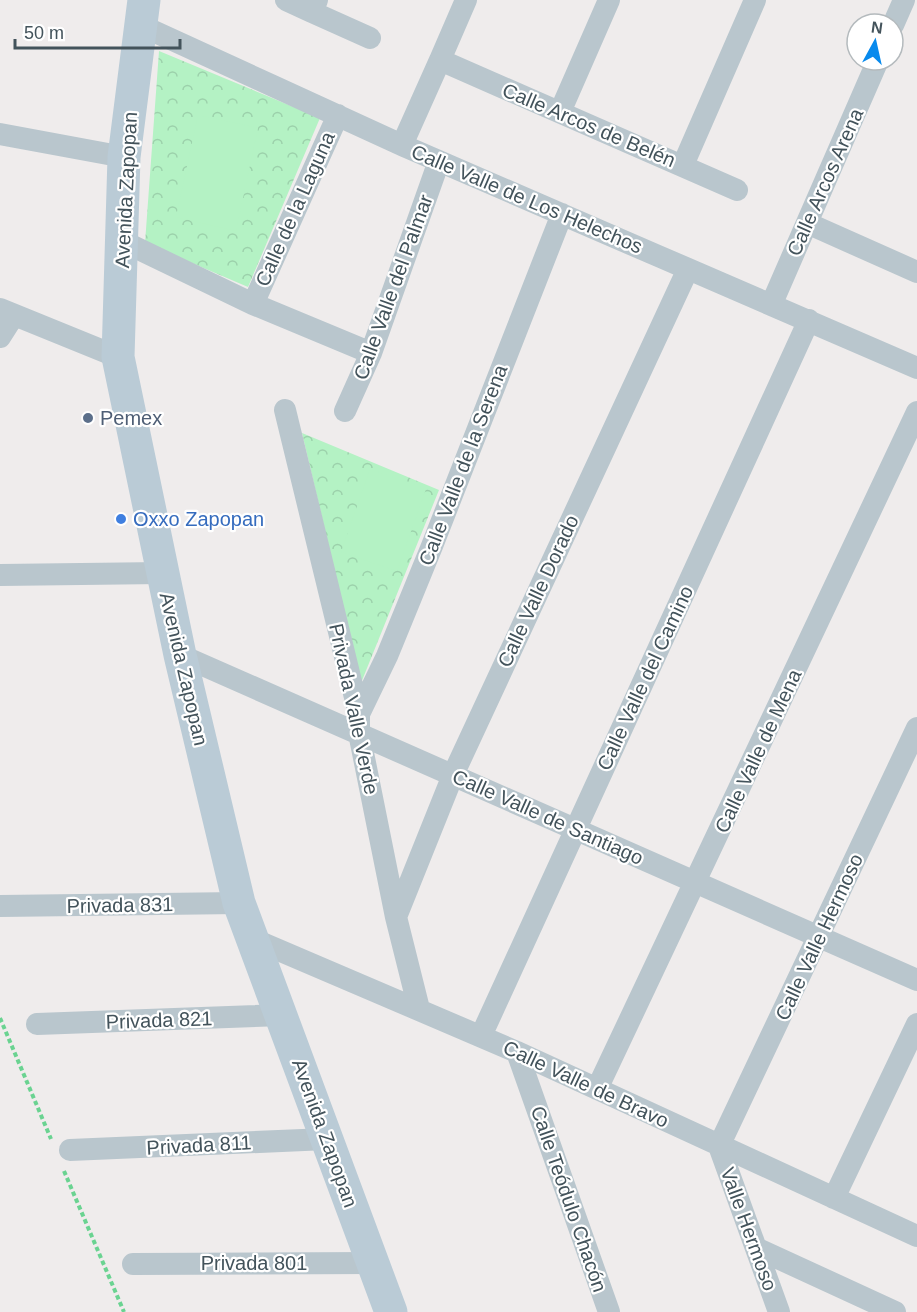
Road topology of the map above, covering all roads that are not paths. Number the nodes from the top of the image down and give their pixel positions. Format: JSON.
{"nodes":[{"id":1,"x":286,"y":0,"type":"edge"},
{"id":2,"x":466,"y":0,"type":"edge"},
{"id":3,"x":609,"y":0,"type":"edge"},
{"id":4,"x":755,"y":0,"type":"edge"},
{"id":5,"x":314,"y":6,"type":"edge"},
{"id":6,"x":142,"y":12,"type":"edge"},
{"id":7,"x":370,"y":38,"type":"dead end"},
{"id":8,"x":440,"y":60,"type":"junction"},
{"id":9,"x":873,"y":72,"type":"edge"},
{"id":10,"x":560,"y":112,"type":"junction"},
{"id":11,"x":338,"y":115,"type":"junction"},
{"id":12,"x":0,"y":134,"type":"edge"},
{"id":13,"x":402,"y":145,"type":"junction"},
{"id":14,"x":124,"y":157,"type":"junction"},
{"id":15,"x":439,"y":161,"type":"junction"},
{"id":16,"x":683,"y":165,"type":"junction"},
{"id":17,"x":737,"y":190,"type":"dead end"},
{"id":18,"x":562,"y":214,"type":"junction"},
{"id":19,"x":807,"y":223,"type":"junction"},
{"id":20,"x":122,"y":241,"type":"junction"},
{"id":21,"x":688,"y":269,"type":"junction"},
{"id":22,"x":917,"y":272,"type":"edge"},
{"id":23,"x":772,"y":303,"type":"junction"},
{"id":24,"x":253,"y":304,"type":"junction"},
{"id":25,"x":7,"y":312,"type":"edge"},
{"id":26,"x":809,"y":320,"type":"junction"},
{"id":27,"x":0,"y":337,"type":"edge"},
{"id":28,"x":371,"y":353,"type":"junction"},
{"id":29,"x":118,"y":357,"type":"junction"},
{"id":30,"x":917,"y":368,"type":"edge"},
{"id":31,"x":285,"y":410,"type":"dead end"},
{"id":32,"x":345,"y":411,"type":"dead end"},
{"id":33,"x":917,"y":412,"type":"edge"},
{"id":34,"x":162,"y":573,"type":"junction"},
{"id":35,"x":0,"y":575,"type":"edge"},
{"id":36,"x":180,"y":655,"type":"junction"},
{"id":37,"x":359,"y":723,"type":"junction"},
{"id":38,"x":917,"y":728,"type":"edge"},
{"id":39,"x":453,"y":775,"type":"junction"},
{"id":40,"x":576,"y":830,"type":"junction"},
{"id":41,"x":696,"y":883,"type":"junction"},
{"id":42,"x":239,"y":903,"type":"junction"},
{"id":43,"x":0,"y":906,"type":"edge"},
{"id":44,"x":396,"y":917,"type":"junction"},
{"id":45,"x":819,"y":937,"type":"junction"},
{"id":46,"x":253,"y":939,"type":"junction"},
{"id":47,"x":917,"y":980,"type":"edge"},
{"id":48,"x":419,"y":1009,"type":"junction"},
{"id":49,"x":282,"y":1016,"type":"junction"},
{"id":50,"x":37,"y":1024,"type":"dead end"},
{"id":51,"x":917,"y":1024,"type":"edge"},
{"id":52,"x":481,"y":1036,"type":"junction"},
{"id":53,"x":518,"y":1052,"type":"junction"},
{"id":54,"x":597,"y":1089,"type":"junction"},
{"id":55,"x":327,"y":1139,"type":"junction"},
{"id":56,"x":719,"y":1146,"type":"junction"},
{"id":57,"x":70,"y":1150,"type":"dead end"},
{"id":58,"x":834,"y":1198,"type":"junction"},
{"id":59,"x":917,"y":1236,"type":"edge"},
{"id":60,"x":756,"y":1248,"type":"junction"},
{"id":61,"x":374,"y":1263,"type":"junction"},
{"id":62,"x":133,"y":1264,"type":"dead end"},
{"id":63,"x":391,"y":1312,"type":"edge"},
{"id":64,"x":609,"y":1312,"type":"edge"},
{"id":65,"x":779,"y":1312,"type":"edge"},
{"id":66,"x":895,"y":1312,"type":"edge"}],
"edges":[{"from":1,"to":5,"type":"street"},
{"from":2,"to":8,"type":"street"},
{"from":3,"to":10,"type":"street"},
{"from":4,"to":16,"type":"street"},
{"from":5,"to":7,"type":"street"},
{"from":6,"to":11,"type":"street","name":"Calle Valle de Los Helechos"},
{"from":6,"to":14,"type":"main road","name":"Avenida Zapopan"},
{"from":8,"to":10,"type":"street","name":"Calle Arcos de Belén"},
{"from":8,"to":13,"type":"street"},
{"from":9,"to":19,"type":"street","name":"Calle Arcos Arena"},
{"from":10,"to":16,"type":"street","name":"Calle Arcos de Belén"},
{"from":11,"to":13,"type":"street","name":"Calle Valle de Los Helechos"},
{"from":11,"to":24,"type":"street","name":"Calle de la Laguna"},
{"from":12,"to":14,"type":"street"},
{"from":13,"to":15,"type":"street","name":"Calle Valle de Los Helechos"},
{"from":14,"to":20,"type":"main road","name":"Avenida Zapopan"},
{"from":15,"to":18,"type":"street","name":"Calle Valle de Los Helechos"},
{"from":15,"to":28,"type":"street","name":"Calle Valle del Palmar"},
{"from":16,"to":17,"type":"street","name":"Calle Arcos de Belén"},
{"from":18,"to":21,"type":"street","name":"Calle Valle de Los Helechos"},
{"from":18,"to":37,"type":"street","name":"Calle Valle de la Serena"},
{"from":19,"to":22,"type":"street"},
{"from":19,"to":23,"type":"street","name":"Calle Arcos Arena"},
{"from":20,"to":24,"type":"street"},
{"from":20,"to":29,"type":"main road","name":"Avenida Zapopan"},
{"from":21,"to":23,"type":"street","name":"Calle Valle de Los Helechos"},
{"from":21,"to":39,"type":"street","name":"Calle Valle Dorado"},
{"from":23,"to":26,"type":"street","name":"Calle Valle de Los Helechos"},
{"from":24,"to":28,"type":"street"},
{"from":25,"to":27,"type":"street"},
{"from":25,"to":29,"type":"street"},
{"from":26,"to":30,"type":"street","name":"Calle Valle de Los Helechos"},
{"from":26,"to":40,"type":"street","name":"Calle Valle del Camino"},
{"from":28,"to":32,"type":"street","name":"Calle Valle del Palmar"},
{"from":29,"to":34,"type":"main road","name":"Avenida Zapopan"},
{"from":31,"to":37,"type":"street","name":"Privada Valle Verde"},
{"from":33,"to":41,"type":"street","name":"Calle Valle de Mena"},
{"from":34,"to":35,"type":"street"},
{"from":34,"to":36,"type":"main road","name":"Avenida Zapopan"},
{"from":36,"to":37,"type":"street","name":"Calle Valle de Santiago"},
{"from":36,"to":42,"type":"main road","name":"Avenida Zapopan"},
{"from":37,"to":39,"type":"street","name":"Calle Valle de Santiago"},
{"from":37,"to":44,"type":"street","name":"Privada Valle Verde"},
{"from":38,"to":45,"type":"street","name":"Calle Valle Hermoso"},
{"from":39,"to":40,"type":"street","name":"Calle Valle de Santiago"},
{"from":39,"to":44,"type":"street","name":"Calle Valle Dorado"},
{"from":40,"to":41,"type":"street","name":"Calle Valle de Santiago"},
{"from":40,"to":52,"type":"street","name":"Calle Valle del Camino"},
{"from":41,"to":45,"type":"street","name":"Calle Valle de Santiago"},
{"from":41,"to":54,"type":"street","name":"Calle Valle de Mena"},
{"from":42,"to":43,"type":"street","name":"Privada 831"},
{"from":42,"to":46,"type":"main road","name":"Avenida Zapopan"},
{"from":44,"to":48,"type":"street","name":"Privada Valle Verde"},
{"from":45,"to":47,"type":"street","name":"Calle Valle de Santiago"},
{"from":45,"to":56,"type":"street","name":"Calle Valle Hermoso"},
{"from":46,"to":48,"type":"street","name":"Calle Valle de Bravo"},
{"from":46,"to":49,"type":"main road","name":"Avenida Zapopan"},
{"from":48,"to":52,"type":"street","name":"Calle Valle de Bravo"},
{"from":49,"to":50,"type":"street","name":"Privada 821"},
{"from":49,"to":55,"type":"main road","name":"Avenida Zapopan"},
{"from":51,"to":58,"type":"street"},
{"from":52,"to":53,"type":"street","name":"Calle Valle de Bravo"},
{"from":53,"to":54,"type":"street","name":"Calle Valle de Bravo"},
{"from":53,"to":64,"type":"street","name":"Calle Teódulo Chacón"},
{"from":54,"to":56,"type":"street","name":"Calle Valle de Bravo"},
{"from":55,"to":57,"type":"street","name":"Privada 811"},
{"from":55,"to":61,"type":"main road","name":"Avenida Zapopan"},
{"from":56,"to":58,"type":"street","name":"Calle Valle de Bravo"},
{"from":56,"to":60,"type":"street","name":"Valle Hermoso"},
{"from":58,"to":59,"type":"street","name":"Calle Valle de Bravo"},
{"from":60,"to":65,"type":"street","name":"Valle Hermoso"},
{"from":60,"to":66,"type":"street"},
{"from":61,"to":62,"type":"street","name":"Privada 801"},
{"from":61,"to":63,"type":"main road","name":"Avenida Zapopan"}]}
